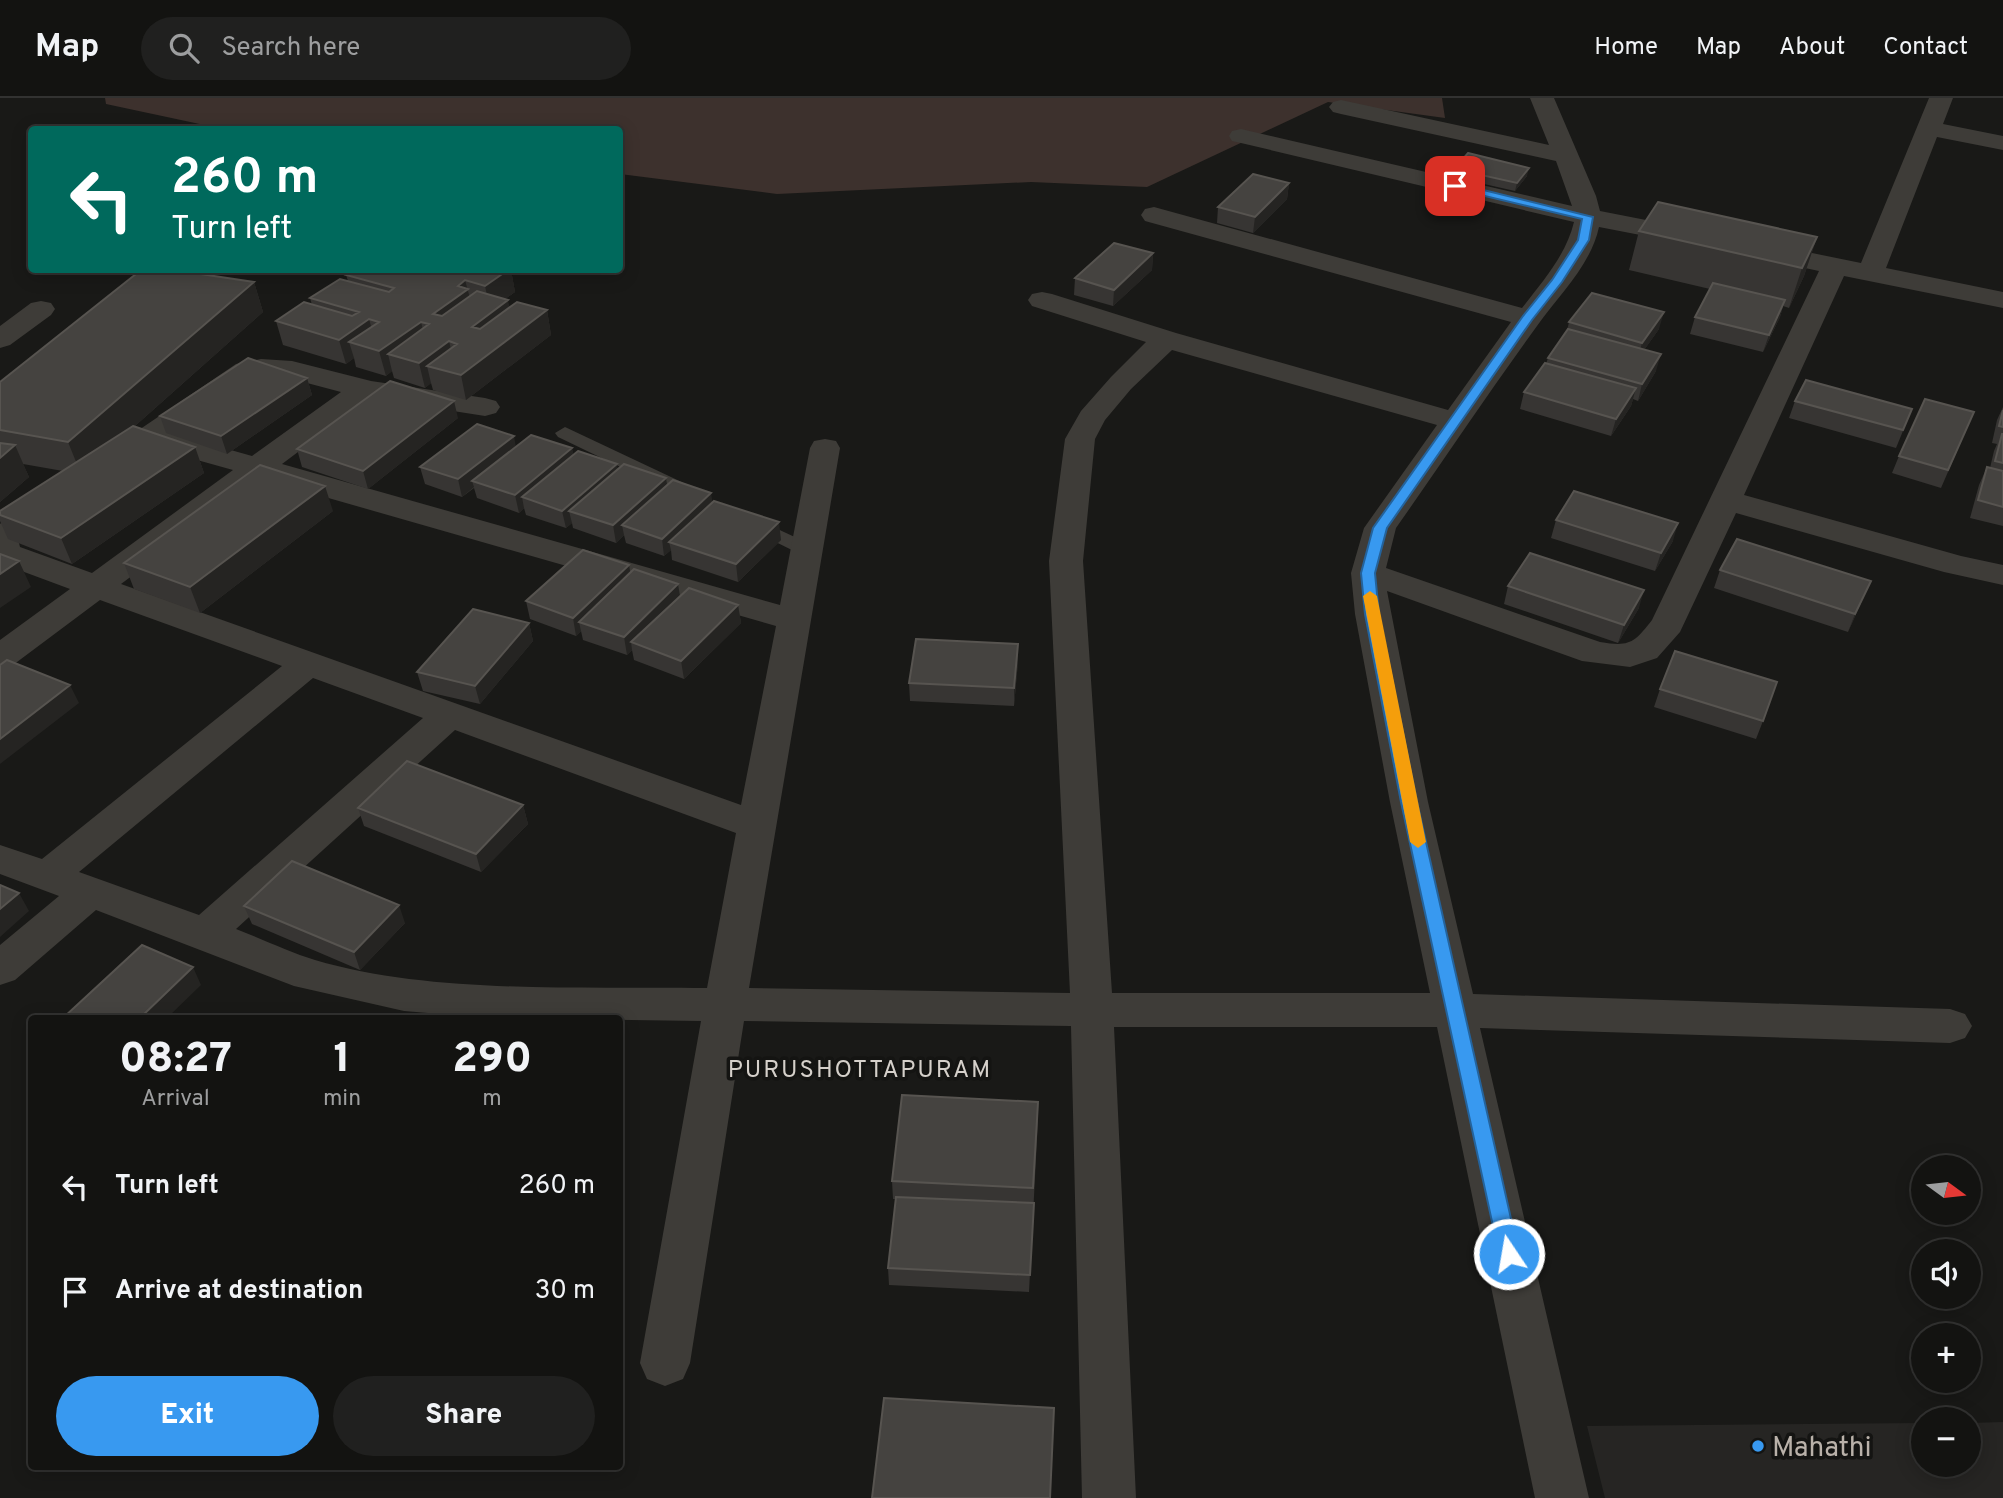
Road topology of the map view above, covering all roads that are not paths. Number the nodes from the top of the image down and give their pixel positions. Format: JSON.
{"nodes":[{"id":1,"x":1542,"y":98,"type":"edge"},
{"id":2,"x":1941,"y":98,"type":"edge"},
{"id":3,"x":1341,"y":107,"type":"dead end"},
{"id":4,"x":1929,"y":128,"type":"junction"},
{"id":5,"x":1241,"y":135,"type":"dead end"},
{"id":6,"x":2003,"y":143,"type":"edge"},
{"id":7,"x":1566,"y":156,"type":"junction"},
{"id":8,"x":1154,"y":215,"type":"dead end"},
{"id":9,"x":1588,"y":217,"type":"junction"},
{"id":10,"x":1711,"y":241,"type":"edge"},
{"id":11,"x":1738,"y":246,"type":"edge"},
{"id":12,"x":1835,"y":266,"type":"junction"},
{"id":13,"x":1871,"y":273,"type":"junction"},
{"id":14,"x":1042,"y":300,"type":"dead end"},
{"id":15,"x":2003,"y":300,"type":"edge"},
{"id":16,"x":41,"y":309,"type":"dead end"},
{"id":17,"x":1528,"y":318,"type":"junction"},
{"id":18,"x":0,"y":339,"type":"edge"},
{"id":19,"x":1166,"y":339,"type":"junction"},
{"id":20,"x":365,"y":388,"type":"junction"},
{"id":21,"x":485,"y":407,"type":"dead end"},
{"id":22,"x":1455,"y":421,"type":"junction"},
{"id":23,"x":565,"y":433,"type":"dead end"},
{"id":24,"x":151,"y":437,"type":"junction"},
{"id":25,"x":825,"y":448,"type":"dead end"},
{"id":26,"x":254,"y":467,"type":"junction"},
{"id":27,"x":1726,"y":500,"type":"junction"},
{"id":28,"x":807,"y":550,"type":"junction"},
{"id":29,"x":1368,"y":573,"type":"junction"},
{"id":30,"x":2003,"y":575,"type":"edge"},
{"id":31,"x":93,"y":587,"type":"junction"},
{"id":32,"x":795,"y":620,"type":"junction"},
{"id":33,"x":0,"y":657,"type":"edge"},
{"id":34,"x":307,"y":664,"type":"junction"},
{"id":35,"x":449,"y":715,"type":"junction"},
{"id":36,"x":758,"y":826,"type":"junction"},
{"id":37,"x":0,"y":859,"type":"edge"},
{"id":38,"x":46,"y":877,"type":"junction"},
{"id":39,"x":89,"y":893,"type":"junction"},
{"id":40,"x":205,"y":933,"type":"junction"},
{"id":41,"x":0,"y":970,"type":"edge"},
{"id":42,"x":725,"y":1004,"type":"junction"},
{"id":43,"x":1092,"y":1010,"type":"junction"},
{"id":44,"x":1455,"y":1010,"type":"junction"},
{"id":45,"x":1950,"y":1026,"type":"dead end"},
{"id":46,"x":665,"y":1363,"type":"dead end"},
{"id":47,"x":1109,"y":1498,"type":"edge"},
{"id":48,"x":1562,"y":1498,"type":"edge"}],
"edges":[{"from":1,"to":7,"type":"street"},
{"from":2,"to":4,"type":"street"},
{"from":3,"to":7,"type":"street"},
{"from":4,"to":6,"type":"street"},
{"from":4,"to":13,"type":"street"},
{"from":5,"to":9,"type":"street"},
{"from":7,"to":9,"type":"street"},
{"from":8,"to":17,"type":"street"},
{"from":9,"to":10,"type":"street"},
{"from":9,"to":17,"type":"street"},
{"from":11,"to":12,"type":"street"},
{"from":12,"to":13,"type":"street"},
{"from":12,"to":27,"type":"street"},
{"from":13,"to":15,"type":"street"},
{"from":14,"to":19,"type":"street"},
{"from":16,"to":18,"type":"street"},
{"from":17,"to":22,"type":"street"},
{"from":19,"to":22,"type":"street"},
{"from":19,"to":43,"type":"street"},
{"from":20,"to":21,"type":"street"},
{"from":20,"to":24,"type":"street"},
{"from":20,"to":26,"type":"street"},
{"from":22,"to":29,"type":"street"},
{"from":23,"to":28,"type":"lane"},
{"from":24,"to":26,"type":"street"},
{"from":24,"to":31,"type":"street"},
{"from":25,"to":28,"type":"street"},
{"from":26,"to":31,"type":"street"},
{"from":26,"to":32,"type":"street"},
{"from":27,"to":29,"type":"street"},
{"from":27,"to":30,"type":"street"},
{"from":28,"to":32,"type":"street"},
{"from":29,"to":44,"type":"street"},
{"from":31,"to":33,"type":"street"},
{"from":31,"to":34,"type":"street"},
{"from":32,"to":36,"type":"street"},
{"from":34,"to":35,"type":"street"},
{"from":34,"to":38,"type":"street"},
{"from":35,"to":36,"type":"street"},
{"from":35,"to":40,"type":"street"},
{"from":36,"to":42,"type":"street"},
{"from":37,"to":38,"type":"street"},
{"from":38,"to":39,"type":"street"},
{"from":39,"to":40,"type":"street"},
{"from":39,"to":41,"type":"street"},
{"from":40,"to":42,"type":"street"},
{"from":42,"to":43,"type":"street"},
{"from":42,"to":46,"type":"street"},
{"from":43,"to":44,"type":"street"},
{"from":43,"to":47,"type":"street"},
{"from":44,"to":45,"type":"street"},
{"from":44,"to":48,"type":"street"}]}
